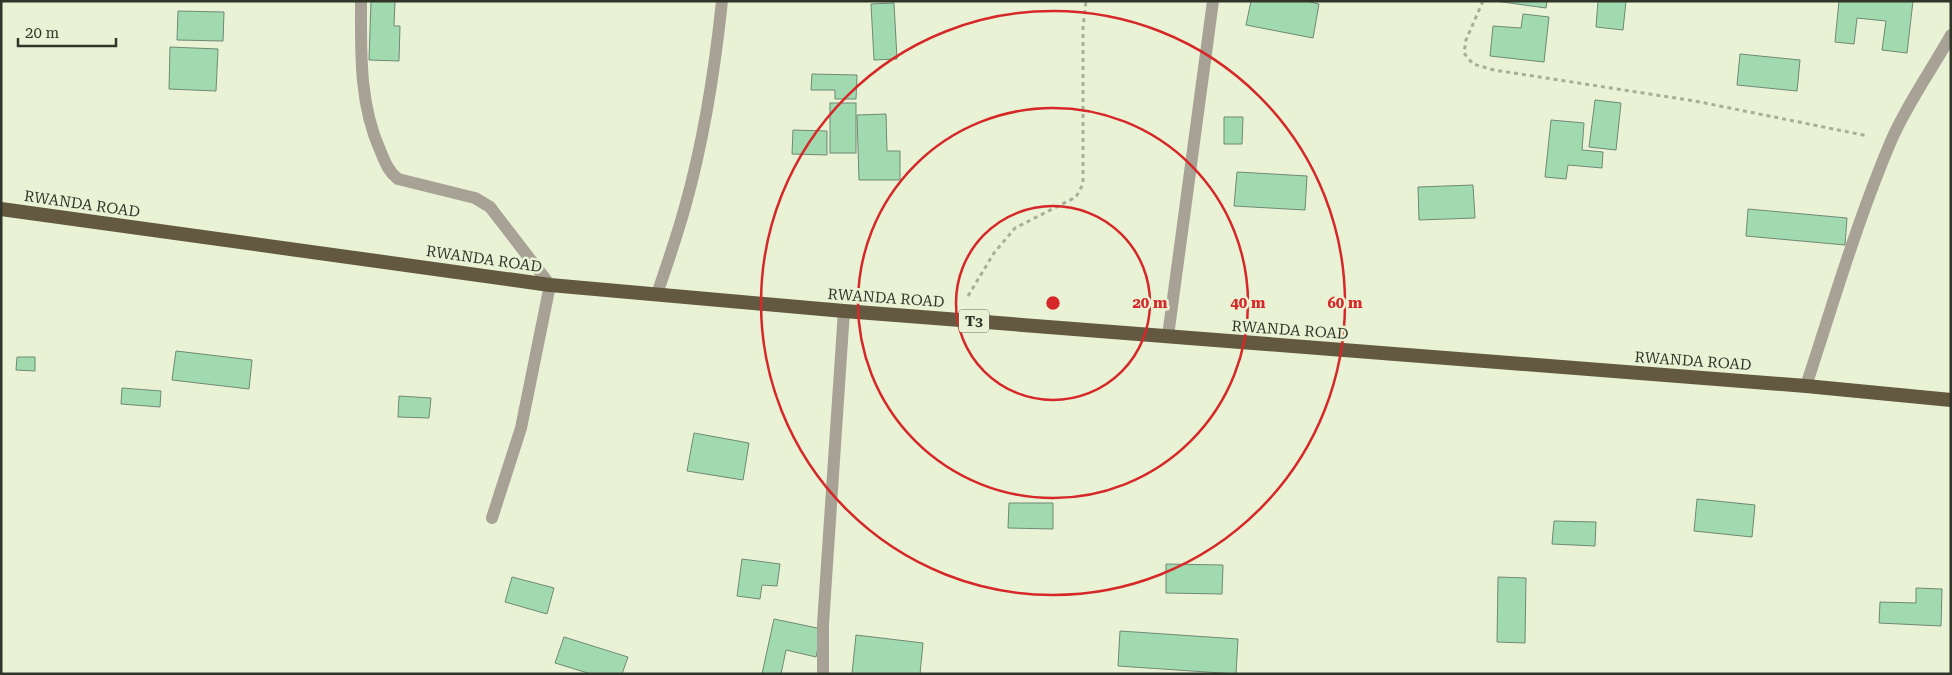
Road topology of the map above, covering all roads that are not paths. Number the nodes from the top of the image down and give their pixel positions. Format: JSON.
{"nodes":[{"id":1,"x":361,"y":1,"type":"edge"},
{"id":2,"x":722,"y":1,"type":"edge"},
{"id":3,"x":1213,"y":1,"type":"edge"},
{"id":4,"x":1951,"y":35,"type":"edge"},
{"id":5,"x":1,"y":209,"type":"edge"},
{"id":6,"x":550,"y":285,"type":"junction"},
{"id":7,"x":657,"y":294,"type":"junction"},
{"id":8,"x":844,"y":311,"type":"junction"},
{"id":9,"x":1168,"y":336,"type":"junction"},
{"id":10,"x":1806,"y":386,"type":"junction"},
{"id":11,"x":1951,"y":400,"type":"edge"},
{"id":12,"x":492,"y":518,"type":"dead end"},
{"id":13,"x":823,"y":674,"type":"edge"}],
"edges":[{"from":1,"to":6,"type":"street"},
{"from":2,"to":7,"type":"street"},
{"from":3,"to":9,"type":"street"},
{"from":4,"to":10,"type":"street"},
{"from":5,"to":6,"type":"highway","name":"RWANDA ROAD","number":"T3"},
{"from":6,"to":7,"type":"highway","name":"RWANDA ROAD","number":"T3"},
{"from":6,"to":12,"type":"street"},
{"from":7,"to":8,"type":"highway","name":"RWANDA ROAD","number":"T3"},
{"from":8,"to":9,"type":"highway","name":"RWANDA ROAD","number":"T3"},
{"from":8,"to":13,"type":"street"},
{"from":9,"to":10,"type":"highway","name":"RWANDA ROAD","number":"T3"},
{"from":10,"to":11,"type":"highway","name":"RWANDA ROAD","number":"T3"}]}
